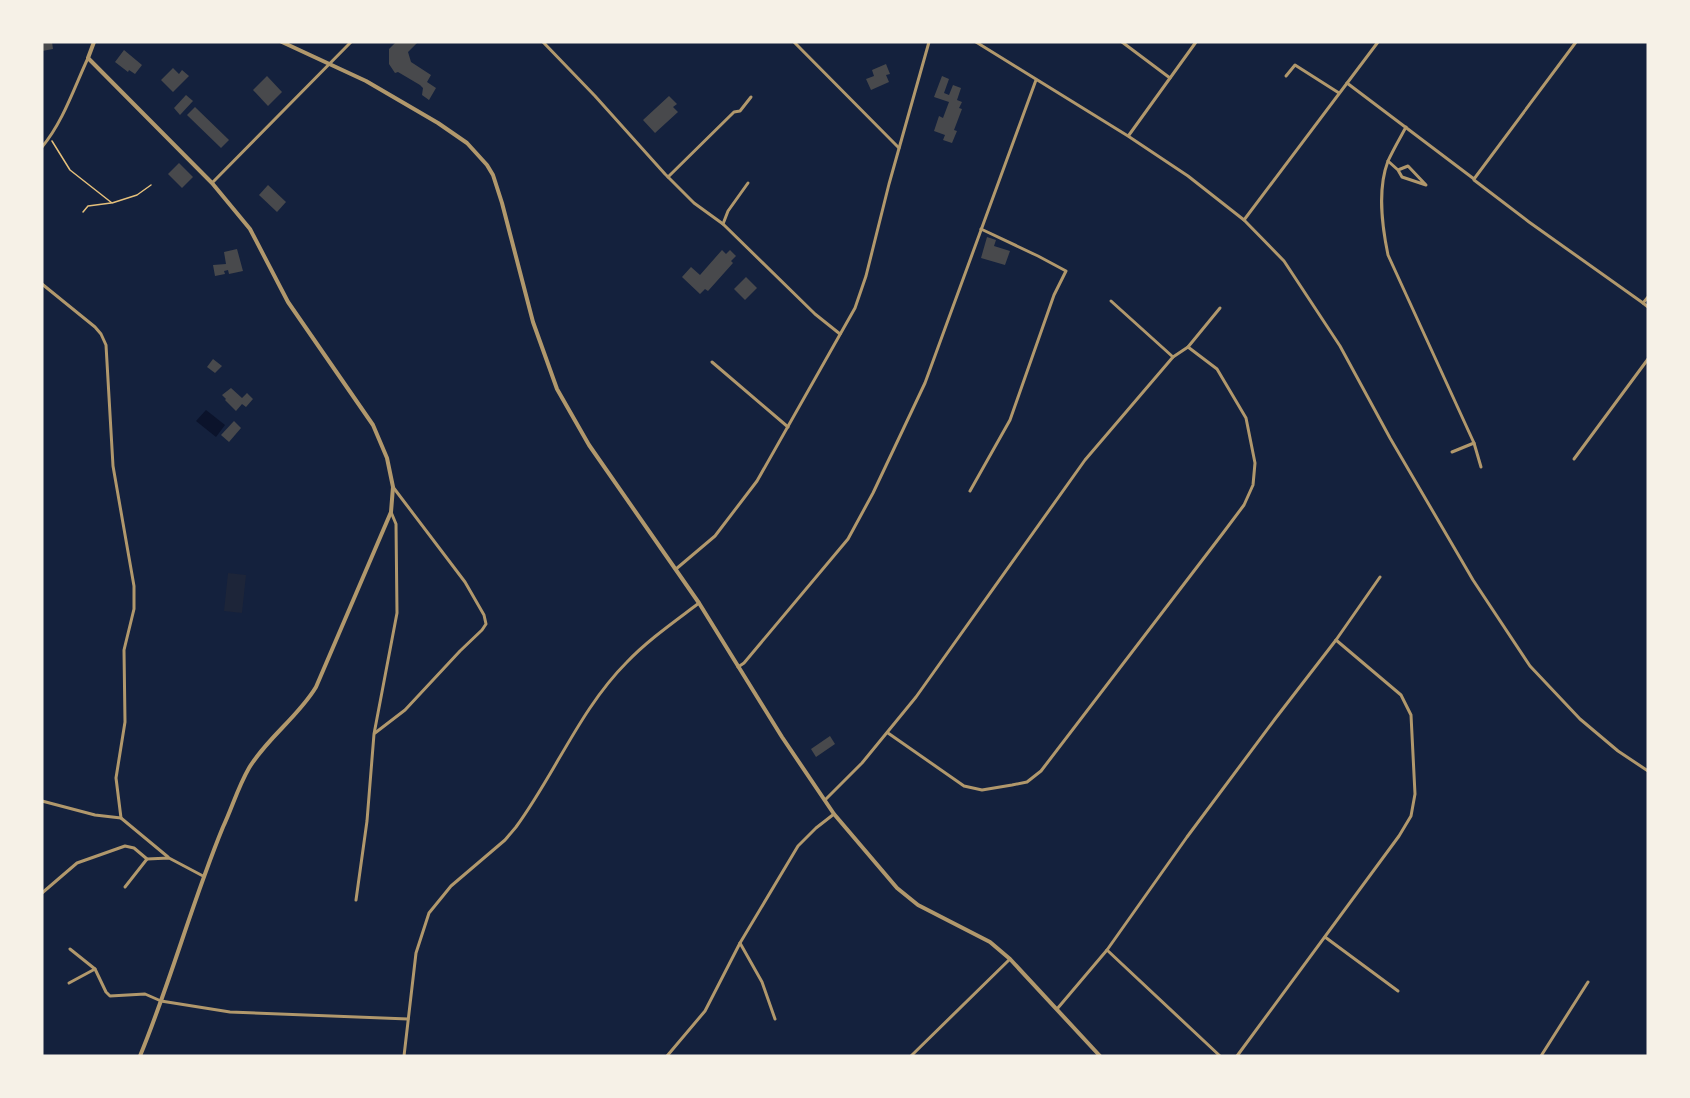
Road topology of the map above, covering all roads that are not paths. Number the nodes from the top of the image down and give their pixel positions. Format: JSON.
{"nodes":[{"id":1,"x":94,"y":42,"type":"edge"},
{"id":2,"x":282,"y":42,"type":"edge"},
{"id":3,"x":351,"y":42,"type":"edge"},
{"id":4,"x":543,"y":42,"type":"edge"},
{"id":5,"x":794,"y":42,"type":"edge"},
{"id":6,"x":929,"y":42,"type":"edge"},
{"id":7,"x":976,"y":42,"type":"edge"},
{"id":8,"x":1122,"y":42,"type":"edge"},
{"id":9,"x":1196,"y":42,"type":"edge"},
{"id":10,"x":1378,"y":42,"type":"edge"},
{"id":11,"x":1576,"y":42,"type":"edge"},
{"id":12,"x":88,"y":58,"type":"junction"},
{"id":13,"x":329,"y":64,"type":"junction"},
{"id":14,"x":1286,"y":76,"type":"dead end"},
{"id":15,"x":1170,"y":78,"type":"junction"},
{"id":16,"x":1036,"y":80,"type":"junction"},
{"id":17,"x":1347,"y":83,"type":"junction"},
{"id":18,"x":1339,"y":93,"type":"junction"},
{"id":19,"x":751,"y":97,"type":"dead end"},
{"id":20,"x":1406,"y":127,"type":"junction"},
{"id":21,"x":1128,"y":136,"type":"junction"},
{"id":22,"x":42,"y":147,"type":"edge"},
{"id":23,"x":899,"y":148,"type":"junction"},
{"id":24,"x":1388,"y":161,"type":"junction"},
{"id":25,"x":1398,"y":170,"type":"junction"},
{"id":26,"x":668,"y":177,"type":"junction"},
{"id":27,"x":1474,"y":179,"type":"junction"},
{"id":28,"x":212,"y":183,"type":"junction"},
{"id":29,"x":748,"y":183,"type":"dead end"},
{"id":30,"x":1244,"y":220,"type":"junction"},
{"id":31,"x":723,"y":224,"type":"junction"},
{"id":32,"x":981,"y":230,"type":"junction"},
{"id":33,"x":42,"y":284,"type":"edge"},
{"id":34,"x":1648,"y":297,"type":"edge"},
{"id":35,"x":1111,"y":301,"type":"dead end"},
{"id":36,"x":1643,"y":303,"type":"junction"},
{"id":37,"x":1648,"y":307,"type":"edge"},
{"id":38,"x":1220,"y":308,"type":"dead end"},
{"id":39,"x":840,"y":334,"type":"junction"},
{"id":40,"x":1188,"y":347,"type":"junction"},
{"id":41,"x":1173,"y":357,"type":"junction"},
{"id":42,"x":1648,"y":359,"type":"edge"},
{"id":43,"x":712,"y":362,"type":"dead end"},
{"id":44,"x":788,"y":427,"type":"junction"},
{"id":45,"x":1474,"y":443,"type":"junction"},
{"id":46,"x":1452,"y":452,"type":"dead end"},
{"id":47,"x":1574,"y":459,"type":"dead end"},
{"id":48,"x":1481,"y":467,"type":"dead end"},
{"id":49,"x":393,"y":487,"type":"junction"},
{"id":50,"x":970,"y":491,"type":"dead end"},
{"id":51,"x":391,"y":512,"type":"junction"},
{"id":52,"x":676,"y":569,"type":"junction"},
{"id":53,"x":1380,"y":577,"type":"dead end"},
{"id":54,"x":699,"y":603,"type":"junction"},
{"id":55,"x":1336,"y":640,"type":"junction"},
{"id":56,"x":738,"y":667,"type":"junction"},
{"id":57,"x":888,"y":733,"type":"junction"},
{"id":58,"x":374,"y":735,"type":"junction"},
{"id":59,"x":1648,"y":771,"type":"edge"},
{"id":60,"x":825,"y":800,"type":"junction"},
{"id":61,"x":42,"y":801,"type":"edge"},
{"id":62,"x":834,"y":814,"type":"junction"},
{"id":63,"x":121,"y":818,"type":"junction"},
{"id":64,"x":169,"y":858,"type":"junction"},
{"id":65,"x":147,"y":859,"type":"junction"},
{"id":66,"x":203,"y":876,"type":"junction"},
{"id":67,"x":125,"y":887,"type":"dead end"},
{"id":68,"x":42,"y":893,"type":"edge"},
{"id":69,"x":356,"y":900,"type":"dead end"},
{"id":70,"x":1324,"y":938,"type":"junction"},
{"id":71,"x":740,"y":943,"type":"junction"},
{"id":72,"x":70,"y":949,"type":"dead end"},
{"id":73,"x":1107,"y":950,"type":"junction"},
{"id":74,"x":1010,"y":959,"type":"junction"},
{"id":75,"x":95,"y":969,"type":"junction"},
{"id":76,"x":1588,"y":982,"type":"dead end"},
{"id":77,"x":69,"y":983,"type":"dead end"},
{"id":78,"x":1398,"y":990,"type":"dead end"},
{"id":79,"x":161,"y":1001,"type":"junction"},
{"id":80,"x":1056,"y":1010,"type":"junction"},
{"id":81,"x":409,"y":1019,"type":"junction"},
{"id":82,"x":774,"y":1019,"type":"dead end"},
{"id":83,"x":140,"y":1056,"type":"edge"},
{"id":84,"x":404,"y":1056,"type":"edge"},
{"id":85,"x":667,"y":1056,"type":"edge"},
{"id":86,"x":911,"y":1056,"type":"edge"},
{"id":87,"x":1100,"y":1056,"type":"edge"},
{"id":88,"x":1220,"y":1056,"type":"edge"},
{"id":89,"x":1237,"y":1056,"type":"edge"},
{"id":90,"x":1541,"y":1056,"type":"edge"}],
"edges":[{"from":1,"to":12,"type":"street"},
{"from":2,"to":13,"type":"street"},
{"from":3,"to":13,"type":"street"},
{"from":4,"to":26,"type":"street"},
{"from":5,"to":23,"type":"street"},
{"from":6,"to":23,"type":"street"},
{"from":7,"to":16,"type":"street"},
{"from":8,"to":15,"type":"street"},
{"from":9,"to":15,"type":"street"},
{"from":10,"to":17,"type":"street"},
{"from":11,"to":27,"type":"street"},
{"from":12,"to":22,"type":"street"},
{"from":12,"to":28,"type":"street"},
{"from":13,"to":28,"type":"street"},
{"from":13,"to":52,"type":"street"},
{"from":14,"to":18,"type":"street"},
{"from":15,"to":21,"type":"street"},
{"from":16,"to":21,"type":"street"},
{"from":16,"to":32,"type":"street"},
{"from":17,"to":18,"type":"street"},
{"from":17,"to":20,"type":"street"},
{"from":18,"to":30,"type":"street"},
{"from":19,"to":26,"type":"street"},
{"from":20,"to":24,"type":"street"},
{"from":20,"to":27,"type":"street"},
{"from":21,"to":30,"type":"street"},
{"from":23,"to":39,"type":"street"},
{"from":24,"to":25,"type":"street"},
{"from":24,"to":45,"type":"street"},
{"from":25,"to":25,"type":"street"},
{"from":26,"to":31,"type":"street"},
{"from":27,"to":36,"type":"street"},
{"from":28,"to":49,"type":"street"},
{"from":29,"to":31,"type":"street"},
{"from":30,"to":59,"type":"street"},
{"from":31,"to":39,"type":"street"},
{"from":32,"to":50,"type":"street"},
{"from":32,"to":56,"type":"street"},
{"from":33,"to":63,"type":"street"},
{"from":34,"to":36,"type":"street"},
{"from":35,"to":41,"type":"street"},
{"from":36,"to":37,"type":"street"},
{"from":38,"to":40,"type":"street"},
{"from":39,"to":44,"type":"street"},
{"from":40,"to":41,"type":"street"},
{"from":40,"to":57,"type":"street"},
{"from":41,"to":57,"type":"street"},
{"from":42,"to":47,"type":"street"},
{"from":43,"to":44,"type":"street"},
{"from":44,"to":52,"type":"street"},
{"from":45,"to":46,"type":"street"},
{"from":45,"to":48,"type":"street"},
{"from":49,"to":51,"type":"street"},
{"from":49,"to":58,"type":"street"},
{"from":51,"to":58,"type":"street"},
{"from":51,"to":66,"type":"street"},
{"from":52,"to":54,"type":"street"},
{"from":53,"to":55,"type":"street"},
{"from":54,"to":56,"type":"street"},
{"from":54,"to":81,"type":"street"},
{"from":55,"to":70,"type":"street"},
{"from":55,"to":73,"type":"street"},
{"from":56,"to":60,"type":"street"},
{"from":57,"to":60,"type":"street"},
{"from":58,"to":69,"type":"street"},
{"from":60,"to":62,"type":"street"},
{"from":61,"to":63,"type":"street"},
{"from":62,"to":71,"type":"street"},
{"from":62,"to":74,"type":"street"},
{"from":63,"to":64,"type":"street"},
{"from":64,"to":65,"type":"street"},
{"from":64,"to":66,"type":"street"},
{"from":65,"to":67,"type":"street"},
{"from":65,"to":68,"type":"street"},
{"from":66,"to":79,"type":"street"},
{"from":70,"to":78,"type":"street"},
{"from":70,"to":89,"type":"street"},
{"from":71,"to":82,"type":"street"},
{"from":71,"to":85,"type":"street"},
{"from":72,"to":75,"type":"street"},
{"from":73,"to":80,"type":"street"},
{"from":73,"to":88,"type":"street"},
{"from":74,"to":80,"type":"street"},
{"from":74,"to":86,"type":"street"},
{"from":75,"to":77,"type":"street"},
{"from":75,"to":79,"type":"street"},
{"from":76,"to":90,"type":"street"},
{"from":79,"to":81,"type":"street"},
{"from":79,"to":83,"type":"street"},
{"from":80,"to":87,"type":"street"},
{"from":81,"to":84,"type":"street"}]}
